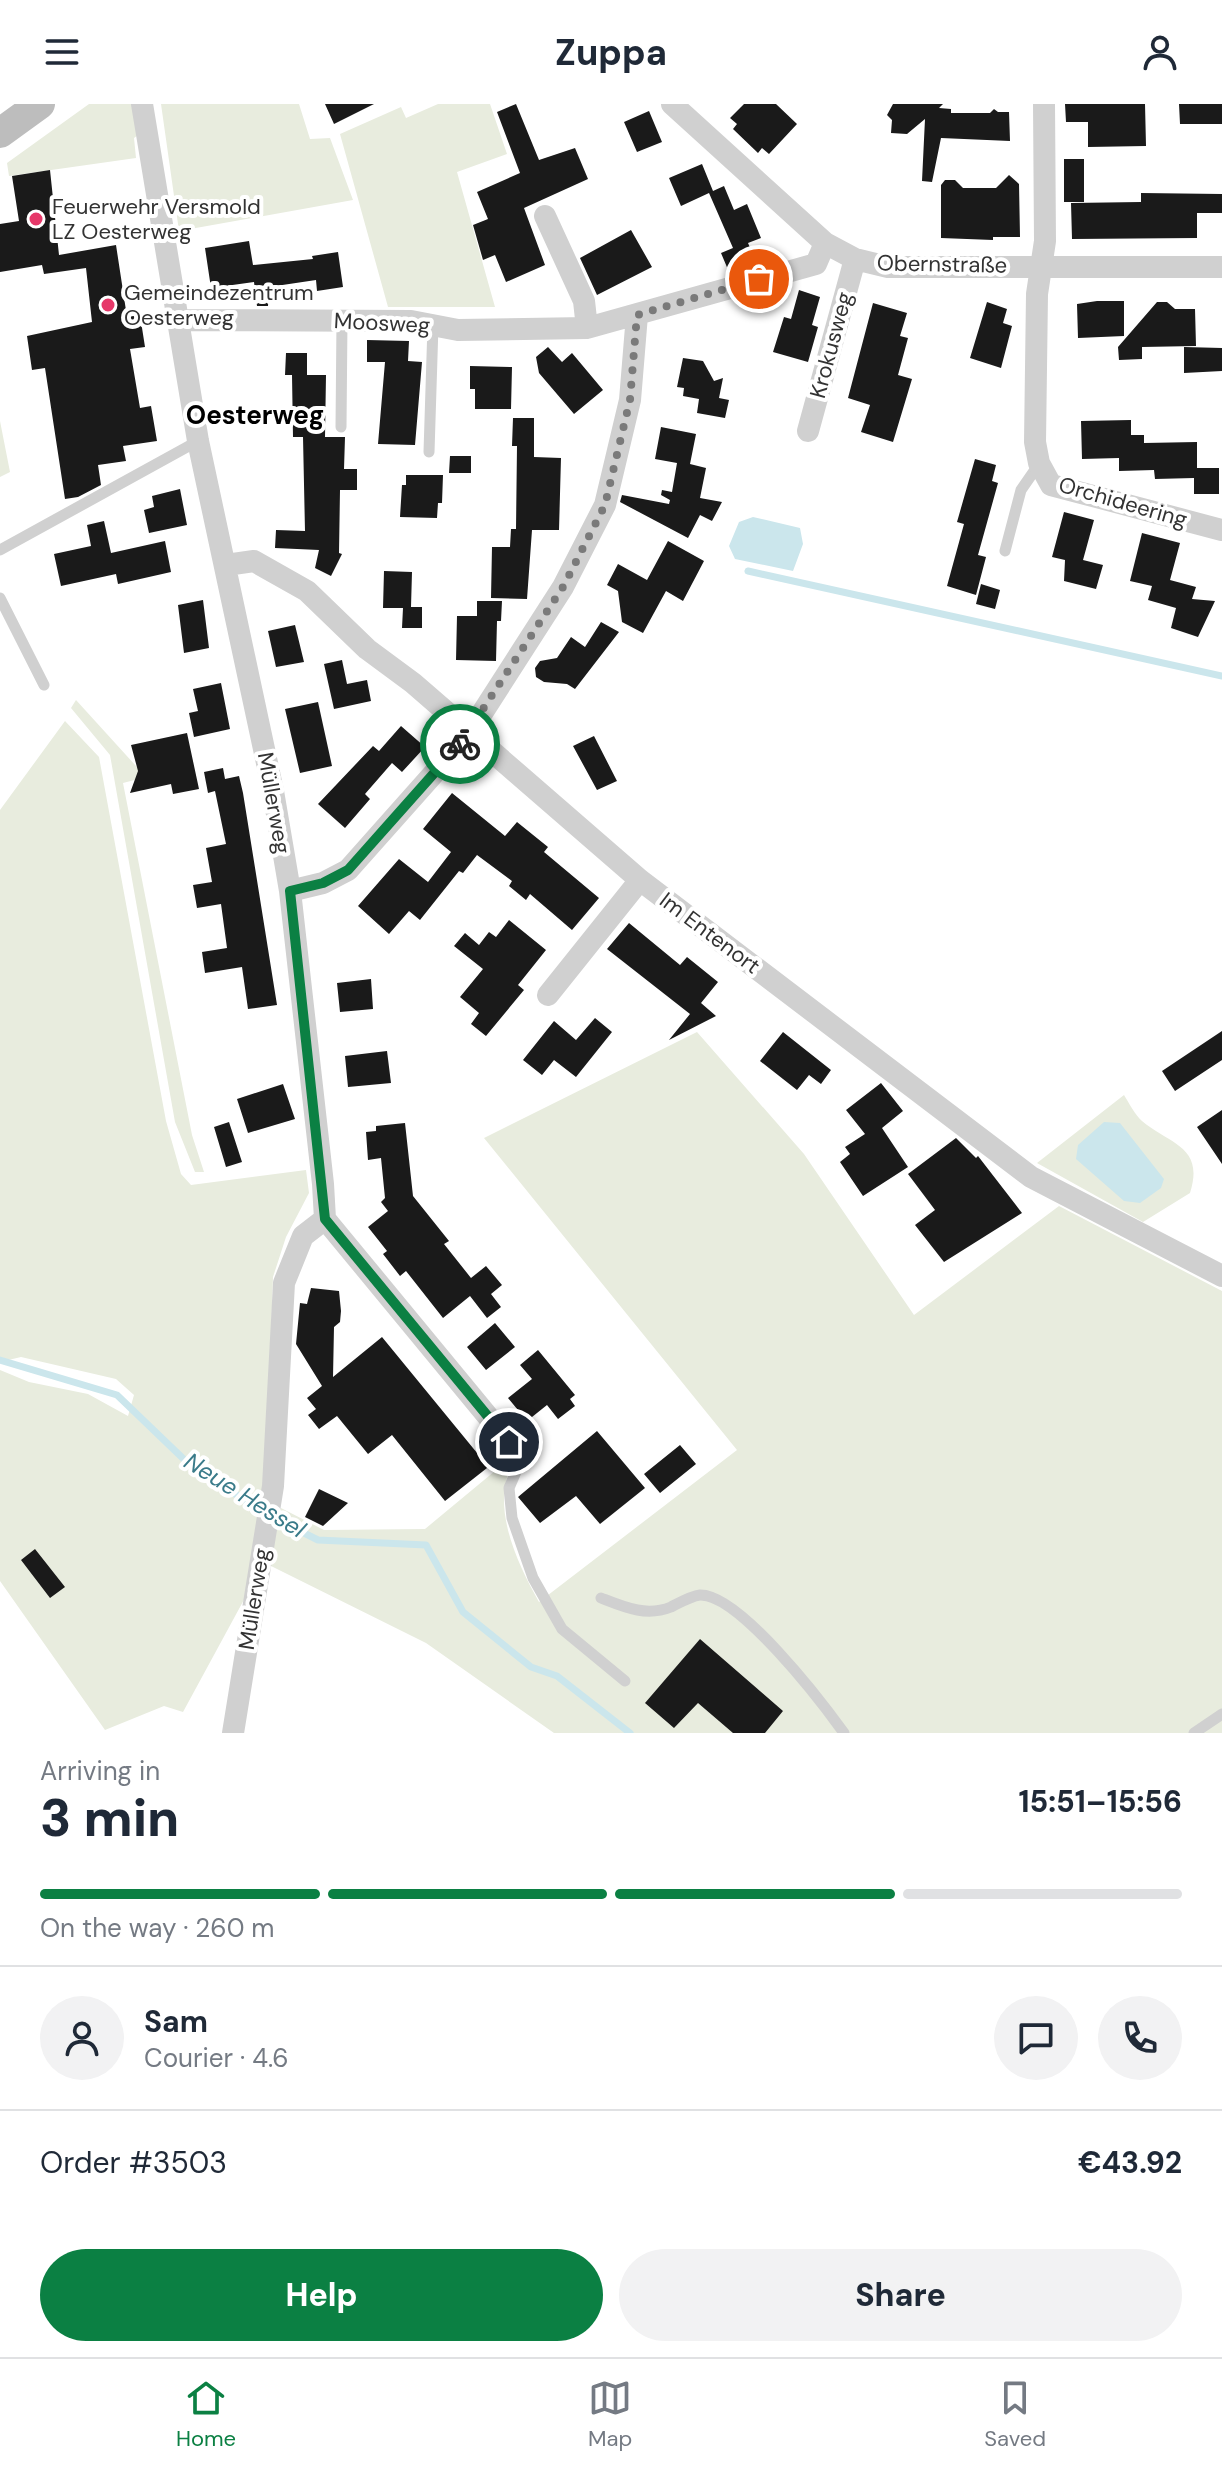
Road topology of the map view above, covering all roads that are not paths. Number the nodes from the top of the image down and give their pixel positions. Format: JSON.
{"nodes":[{"id":1,"x":40,"y":104,"type":"edge"},
{"id":2,"x":142,"y":104,"type":"edge"},
{"id":3,"x":1044,"y":104,"type":"edge"},
{"id":4,"x":680,"y":106,"type":"edge"},
{"id":5,"x":0,"y":133,"type":"edge"},
{"id":6,"x":545,"y":216,"type":"dead end"},
{"id":7,"x":825,"y":243,"type":"junction"},
{"id":8,"x":855,"y":259,"type":"junction"},
{"id":9,"x":1040,"y":265,"type":"junction"},
{"id":10,"x":1222,"y":267,"type":"edge"},
{"id":11,"x":637,"y":315,"type":"junction"},
{"id":12,"x":176,"y":320,"type":"junction"},
{"id":13,"x":342,"y":320,"type":"junction"},
{"id":14,"x":433,"y":325,"type":"junction"},
{"id":15,"x":587,"y":328,"type":"junction"},
{"id":16,"x":341,"y":427,"type":"dead end"},
{"id":17,"x":808,"y":431,"type":"dead end"},
{"id":18,"x":198,"y":441,"type":"junction"},
{"id":19,"x":429,"y":452,"type":"dead end"},
{"id":20,"x":1039,"y":463,"type":"junction"},
{"id":21,"x":1222,"y":530,"type":"edge"},
{"id":22,"x":0,"y":550,"type":"edge"},
{"id":23,"x":1005,"y":551,"type":"dead end"},
{"id":24,"x":226,"y":565,"type":"junction"},
{"id":25,"x":0,"y":598,"type":"edge"},
{"id":26,"x":44,"y":685,"type":"dead end"},
{"id":27,"x":468,"y":735,"type":"junction"},
{"id":28,"x":640,"y":880,"type":"junction"},
{"id":29,"x":290,"y":891,"type":"junction"},
{"id":30,"x":548,"y":995,"type":"dead end"},
{"id":31,"x":325,"y":1219,"type":"junction"},
{"id":32,"x":1222,"y":1276,"type":"edge"},
{"id":33,"x":509,"y":1442,"type":"joint"},
{"id":34,"x":601,"y":1598,"type":"dead end"},
{"id":35,"x":625,"y":1681,"type":"dead end"},
{"id":36,"x":1222,"y":1714,"type":"edge"},
{"id":37,"x":233,"y":1733,"type":"edge"},
{"id":38,"x":844,"y":1733,"type":"edge"},
{"id":39,"x":1194,"y":1733,"type":"edge"}],
"edges":[{"from":1,"to":5,"type":"main road"},
{"from":2,"to":12,"type":"street","name":"Müllerweg"},
{"from":3,"to":9,"type":"street","name":"Orchideering"},
{"from":4,"to":7,"type":"street","name":"Obernstraße"},
{"from":6,"to":15,"type":"street"},
{"from":7,"to":8,"type":"street","name":"Obernstraße"},
{"from":7,"to":11,"type":"street","name":"Moosweg"},
{"from":8,"to":9,"type":"street","name":"Obernstraße"},
{"from":8,"to":17,"type":"street","name":"Krokusweg"},
{"from":9,"to":10,"type":"street","name":"Obernstraße"},
{"from":9,"to":20,"type":"street","name":"Orchideering"},
{"from":11,"to":15,"type":"street","name":"Moosweg"},
{"from":11,"to":27,"type":"street"},
{"from":12,"to":13,"type":"street","name":"Moosweg"},
{"from":12,"to":18,"type":"street","name":"Müllerweg"},
{"from":13,"to":14,"type":"street","name":"Moosweg"},
{"from":13,"to":16,"type":"lane"},
{"from":14,"to":15,"type":"street","name":"Moosweg"},
{"from":14,"to":19,"type":"lane"},
{"from":18,"to":22,"type":"lane"},
{"from":18,"to":24,"type":"street","name":"Müllerweg"},
{"from":20,"to":21,"type":"street","name":"Orchideering"},
{"from":20,"to":23,"type":"lane"},
{"from":24,"to":27,"type":"street","name":"Im Entenort"},
{"from":24,"to":29,"type":"street","name":"Müllerweg"},
{"from":25,"to":26,"type":"lane"},
{"from":27,"to":28,"type":"street","name":"Im Entenort"},
{"from":27,"to":29,"type":"street"},
{"from":28,"to":30,"type":"street"},
{"from":28,"to":32,"type":"street","name":"Im Entenort"},
{"from":29,"to":31,"type":"street","name":"Müllerweg"},
{"from":31,"to":33,"type":"street"},
{"from":31,"to":37,"type":"street","name":"Müllerweg"},
{"from":33,"to":35,"type":"lane"},
{"from":34,"to":38,"type":"lane"},
{"from":36,"to":39,"type":"lane"}]}
